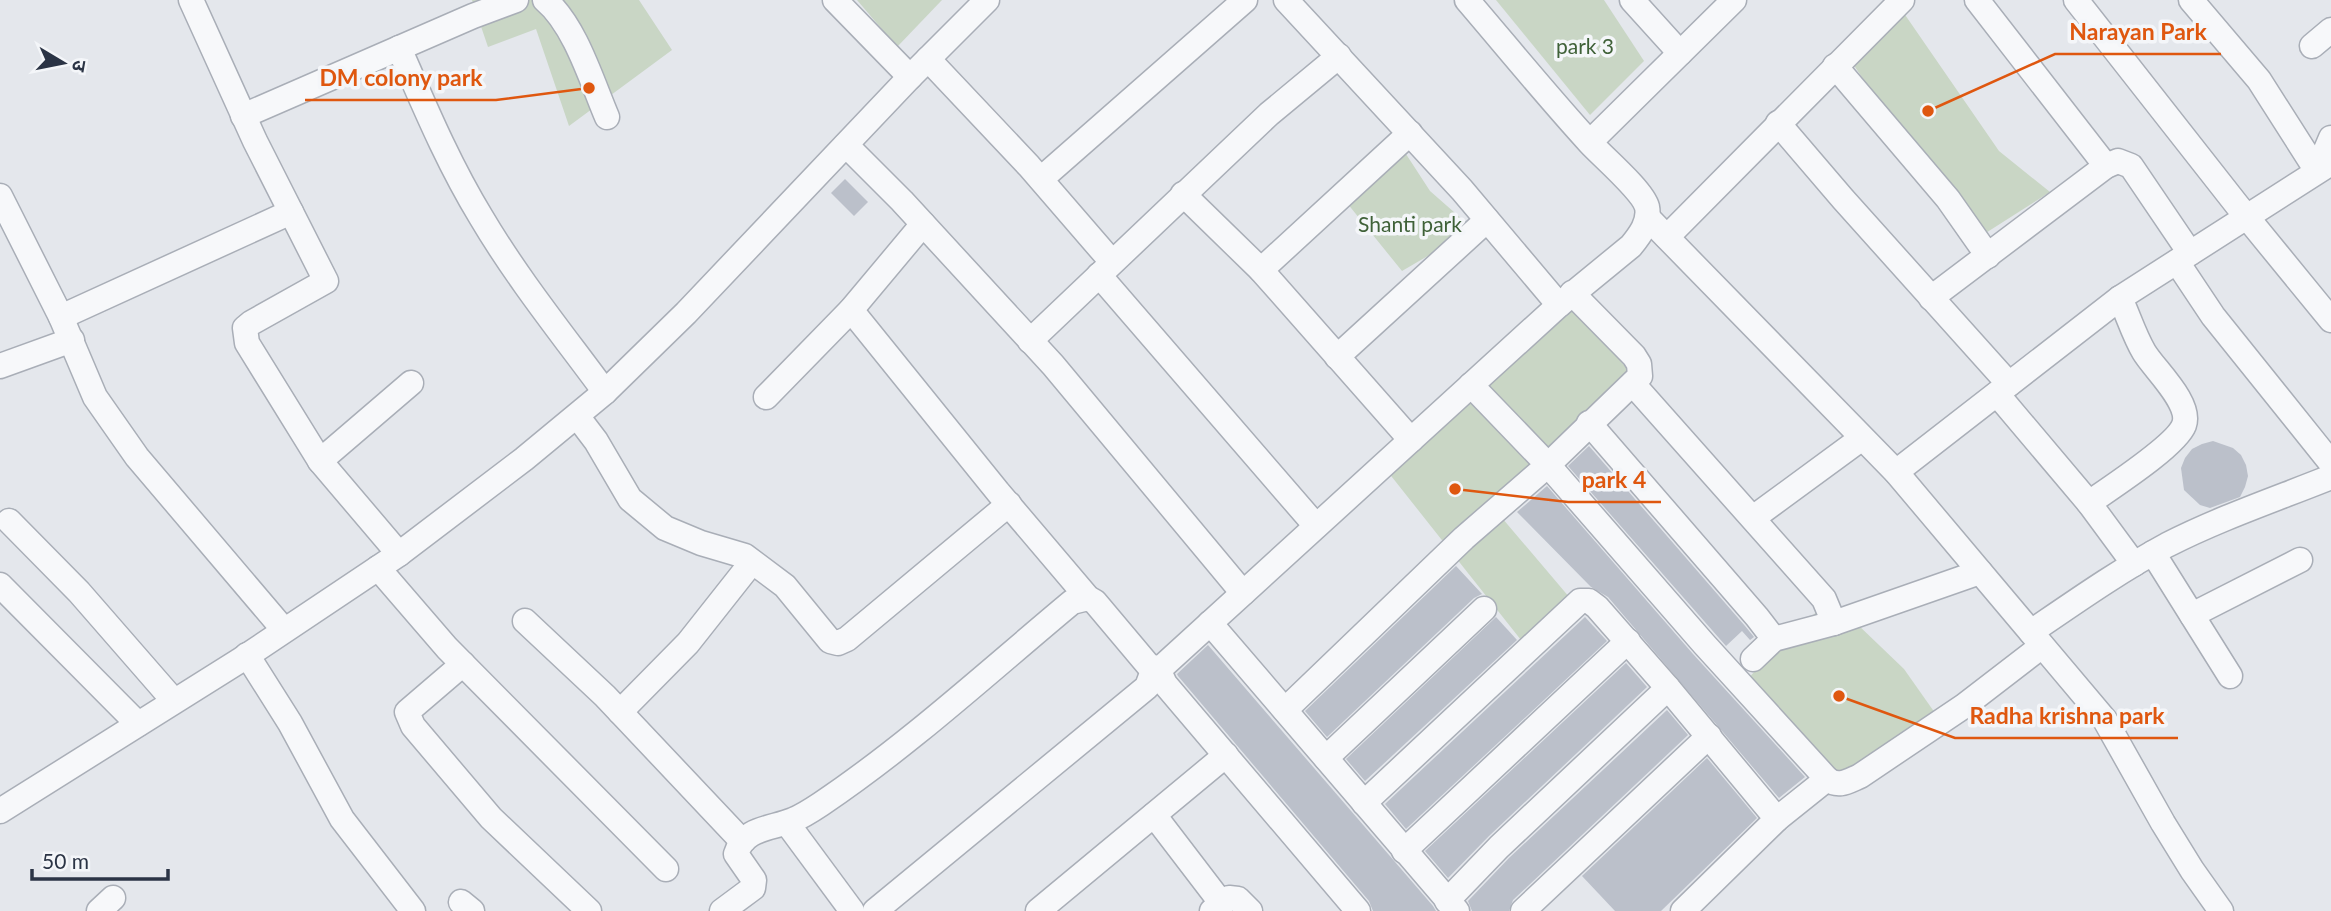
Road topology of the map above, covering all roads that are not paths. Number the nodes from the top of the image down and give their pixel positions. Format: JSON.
{"nodes":[{"id":1,"x":191,"y":0,"type":"edge"},
{"id":2,"x":545,"y":0,"type":"edge"},
{"id":3,"x":835,"y":0,"type":"edge"},
{"id":4,"x":987,"y":0,"type":"edge"},
{"id":5,"x":1245,"y":0,"type":"edge"},
{"id":6,"x":1286,"y":0,"type":"edge"},
{"id":7,"x":1467,"y":0,"type":"edge"},
{"id":8,"x":1632,"y":0,"type":"edge"},
{"id":9,"x":1734,"y":0,"type":"edge"},
{"id":10,"x":1902,"y":0,"type":"edge"},
{"id":11,"x":1977,"y":0,"type":"edge"},
{"id":12,"x":2076,"y":0,"type":"edge"},
{"id":13,"x":2191,"y":0,"type":"edge"},
{"id":14,"x":502,"y":2,"type":"edge"},
{"id":15,"x":2331,"y":30,"type":"edge"},
{"id":16,"x":2312,"y":46,"type":"dead end"},
{"id":17,"x":399,"y":48,"type":"junction"},
{"id":18,"x":1680,"y":53,"type":"junction"},
{"id":19,"x":1339,"y":56,"type":"junction"},
{"id":20,"x":928,"y":59,"type":"junction"},
{"id":21,"x":1835,"y":66,"type":"junction"},
{"id":22,"x":910,"y":78,"type":"junction"},
{"id":23,"x":243,"y":116,"type":"junction"},
{"id":24,"x":607,"y":117,"type":"dead end"},
{"id":25,"x":1779,"y":123,"type":"junction"},
{"id":26,"x":1410,"y":133,"type":"junction"},
{"id":27,"x":2331,"y":138,"type":"edge"},
{"id":28,"x":1590,"y":142,"type":"junction"},
{"id":29,"x":846,"y":145,"type":"junction"},
{"id":30,"x":2106,"y":166,"type":"junction"},
{"id":31,"x":2324,"y":167,"type":"edge"},
{"id":32,"x":1041,"y":179,"type":"junction"},
{"id":33,"x":1183,"y":194,"type":"junction"},
{"id":34,"x":0,"y":196,"type":"edge"},
{"id":35,"x":291,"y":212,"type":"junction"},
{"id":36,"x":2247,"y":216,"type":"junction"},
{"id":37,"x":1648,"y":218,"type":"junction"},
{"id":38,"x":1487,"y":220,"type":"junction"},
{"id":39,"x":923,"y":224,"type":"junction"},
{"id":40,"x":1667,"y":237,"type":"junction"},
{"id":41,"x":10,"y":238,"type":"edge"},
{"id":42,"x":1988,"y":256,"type":"junction"},
{"id":43,"x":2184,"y":258,"type":"junction"},
{"id":44,"x":1105,"y":268,"type":"junction"},
{"id":45,"x":1261,"y":270,"type":"junction"},
{"id":46,"x":1931,"y":298,"type":"junction"},
{"id":47,"x":2120,"y":298,"type":"junction"},
{"id":48,"x":1566,"y":299,"type":"junction"},
{"id":49,"x":852,"y":310,"type":"junction"},
{"id":50,"x":2330,"y":316,"type":"edge"},
{"id":51,"x":61,"y":317,"type":"junction"},
{"id":52,"x":72,"y":340,"type":"junction"},
{"id":53,"x":1030,"y":341,"type":"junction"},
{"id":54,"x":1337,"y":357,"type":"junction"},
{"id":55,"x":0,"y":366,"type":"edge"},
{"id":56,"x":411,"y":383,"type":"dead end"},
{"id":57,"x":1633,"y":384,"type":"junction"},
{"id":58,"x":1471,"y":385,"type":"junction"},
{"id":59,"x":2003,"y":389,"type":"junction"},
{"id":60,"x":606,"y":392,"type":"junction"},
{"id":61,"x":766,"y":397,"type":"dead end"},
{"id":62,"x":577,"y":416,"type":"junction"},
{"id":63,"x":1589,"y":424,"type":"junction"},
{"id":64,"x":1862,"y":438,"type":"junction"},
{"id":65,"x":1410,"y":440,"type":"junction"},
{"id":66,"x":320,"y":461,"type":"junction"},
{"id":67,"x":2331,"y":463,"type":"edge"},
{"id":68,"x":1548,"y":465,"type":"junction"},
{"id":69,"x":1896,"y":472,"type":"junction"},
{"id":70,"x":2331,"y":477,"type":"edge"},
{"id":71,"x":2089,"y":503,"type":"junction"},
{"id":72,"x":1009,"y":504,"type":"junction"},
{"id":73,"x":1753,"y":518,"type":"junction"},
{"id":74,"x":9,"y":521,"type":"dead end"},
{"id":75,"x":1316,"y":526,"type":"junction"},
{"id":76,"x":399,"y":554,"type":"junction"},
{"id":77,"x":2143,"y":558,"type":"junction"},
{"id":78,"x":2300,"y":560,"type":"dead end"},
{"id":79,"x":752,"y":562,"type":"junction"},
{"id":80,"x":378,"y":568,"type":"junction"},
{"id":81,"x":1980,"y":572,"type":"junction"},
{"id":82,"x":0,"y":585,"type":"edge"},
{"id":83,"x":1243,"y":593,"type":"junction"},
{"id":84,"x":1088,"y":598,"type":"junction"},
{"id":85,"x":1484,"y":609,"type":"dead end"},
{"id":86,"x":2192,"y":615,"type":"junction"},
{"id":87,"x":525,"y":621,"type":"dead end"},
{"id":88,"x":1210,"y":623,"type":"junction"},
{"id":89,"x":1834,"y":623,"type":"junction"},
{"id":90,"x":284,"y":630,"type":"junction"},
{"id":91,"x":1774,"y":639,"type":"junction"},
{"id":92,"x":2036,"y":639,"type":"junction"},
{"id":93,"x":1628,"y":642,"type":"junction"},
{"id":94,"x":247,"y":655,"type":"junction"},
{"id":95,"x":1753,"y":659,"type":"dead end"},
{"id":96,"x":463,"y":664,"type":"junction"},
{"id":97,"x":1156,"y":668,"type":"junction"},
{"id":98,"x":2230,"y":676,"type":"dead end"},
{"id":99,"x":1668,"y":688,"type":"junction"},
{"id":100,"x":174,"y":701,"type":"junction"},
{"id":101,"x":1285,"y":710,"type":"junction"},
{"id":102,"x":620,"y":712,"type":"junction"},
{"id":103,"x":138,"y":724,"type":"junction"},
{"id":104,"x":1709,"y":736,"type":"junction"},
{"id":105,"x":1226,"y":755,"type":"junction"},
{"id":106,"x":1325,"y":758,"type":"junction"},
{"id":107,"x":1827,"y":779,"type":"junction"},
{"id":108,"x":4,"y":801,"type":"edge"},
{"id":109,"x":1364,"y":803,"type":"junction"},
{"id":110,"x":1153,"y":814,"type":"junction"},
{"id":111,"x":1777,"y":819,"type":"junction"},
{"id":112,"x":787,"y":823,"type":"junction"},
{"id":113,"x":744,"y":840,"type":"junction"},
{"id":114,"x":1404,"y":851,"type":"junction"},
{"id":115,"x":666,"y":869,"type":"dead end"},
{"id":116,"x":1217,"y":906,"type":"edge"},
{"id":117,"x":1452,"y":906,"type":"edge"},
{"id":118,"x":735,"y":909,"type":"edge"},
{"id":119,"x":413,"y":911,"type":"edge"},
{"id":120,"x":589,"y":911,"type":"edge"},
{"id":121,"x":852,"y":911,"type":"edge"},
{"id":122,"x":875,"y":911,"type":"edge"},
{"id":123,"x":1038,"y":911,"type":"edge"},
{"id":124,"x":1250,"y":911,"type":"edge"},
{"id":125,"x":1358,"y":911,"type":"edge"},
{"id":126,"x":1523,"y":911,"type":"edge"},
{"id":127,"x":1683,"y":911,"type":"edge"},
{"id":128,"x":2221,"y":911,"type":"edge"}],
"edges":[{"from":1,"to":23,"type":"street"},
{"from":2,"to":24,"type":"street"},
{"from":3,"to":22,"type":"street"},
{"from":4,"to":20,"type":"street"},
{"from":5,"to":32,"type":"street"},
{"from":6,"to":19,"type":"street"},
{"from":7,"to":28,"type":"street"},
{"from":8,"to":18,"type":"street"},
{"from":9,"to":18,"type":"street"},
{"from":10,"to":21,"type":"street"},
{"from":11,"to":30,"type":"street"},
{"from":12,"to":36,"type":"street"},
{"from":13,"to":31,"type":"street"},
{"from":14,"to":17,"type":"street"},
{"from":15,"to":16,"type":"street"},
{"from":17,"to":23,"type":"street"},
{"from":17,"to":60,"type":"street"},
{"from":18,"to":28,"type":"street"},
{"from":19,"to":26,"type":"street"},
{"from":19,"to":33,"type":"street"},
{"from":20,"to":22,"type":"street"},
{"from":20,"to":32,"type":"street"},
{"from":21,"to":25,"type":"street"},
{"from":21,"to":42,"type":"street"},
{"from":22,"to":29,"type":"street"},
{"from":23,"to":35,"type":"street"},
{"from":25,"to":40,"type":"street"},
{"from":25,"to":46,"type":"street"},
{"from":26,"to":38,"type":"street"},
{"from":26,"to":45,"type":"street"},
{"from":27,"to":31,"type":"street"},
{"from":28,"to":37,"type":"street"},
{"from":29,"to":39,"type":"street"},
{"from":29,"to":60,"type":"street"},
{"from":30,"to":42,"type":"street"},
{"from":30,"to":43,"type":"street"},
{"from":31,"to":36,"type":"street"},
{"from":32,"to":44,"type":"street"},
{"from":33,"to":44,"type":"street"},
{"from":33,"to":45,"type":"street"},
{"from":34,"to":41,"type":"street"},
{"from":35,"to":51,"type":"street"},
{"from":35,"to":66,"type":"street"},
{"from":36,"to":43,"type":"street"},
{"from":36,"to":50,"type":"street"},
{"from":37,"to":40,"type":"street"},
{"from":37,"to":48,"type":"street"},
{"from":38,"to":48,"type":"street"},
{"from":38,"to":54,"type":"street"},
{"from":39,"to":49,"type":"street"},
{"from":39,"to":53,"type":"street"},
{"from":40,"to":64,"type":"street"},
{"from":41,"to":51,"type":"street"},
{"from":42,"to":46,"type":"street"},
{"from":43,"to":47,"type":"street"},
{"from":43,"to":67,"type":"street"},
{"from":44,"to":53,"type":"street"},
{"from":44,"to":75,"type":"street"},
{"from":45,"to":54,"type":"street"},
{"from":46,"to":59,"type":"street"},
{"from":47,"to":59,"type":"street"},
{"from":47,"to":71,"type":"street"},
{"from":48,"to":57,"type":"street"},
{"from":48,"to":58,"type":"street"},
{"from":49,"to":61,"type":"street"},
{"from":49,"to":72,"type":"street"},
{"from":51,"to":52,"type":"street"},
{"from":52,"to":55,"type":"street"},
{"from":52,"to":90,"type":"street"},
{"from":53,"to":83,"type":"street"},
{"from":54,"to":65,"type":"street"},
{"from":56,"to":66,"type":"street"},
{"from":57,"to":63,"type":"street"},
{"from":57,"to":73,"type":"street"},
{"from":58,"to":65,"type":"street"},
{"from":58,"to":68,"type":"street"},
{"from":59,"to":69,"type":"street"},
{"from":59,"to":71,"type":"street"},
{"from":60,"to":62,"type":"street"},
{"from":62,"to":76,"type":"street"},
{"from":62,"to":79,"type":"street"},
{"from":63,"to":68,"type":"street"},
{"from":63,"to":91,"type":"street"},
{"from":64,"to":69,"type":"street"},
{"from":64,"to":73,"type":"street"},
{"from":65,"to":75,"type":"street"},
{"from":66,"to":76,"type":"street"},
{"from":68,"to":101,"type":"street"},
{"from":68,"to":107,"type":"street"},
{"from":69,"to":81,"type":"street"},
{"from":70,"to":77,"type":"street"},
{"from":71,"to":77,"type":"street"},
{"from":72,"to":79,"type":"street"},
{"from":72,"to":84,"type":"street"},
{"from":73,"to":89,"type":"street"},
{"from":74,"to":100,"type":"street"},
{"from":75,"to":83,"type":"street"},
{"from":76,"to":80,"type":"street"},
{"from":77,"to":86,"type":"street"},
{"from":77,"to":92,"type":"street"},
{"from":78,"to":86,"type":"street"},
{"from":79,"to":102,"type":"street"},
{"from":80,"to":90,"type":"street"},
{"from":80,"to":96,"type":"street"},
{"from":81,"to":89,"type":"street"},
{"from":81,"to":92,"type":"street"},
{"from":82,"to":103,"type":"street"},
{"from":83,"to":88,"type":"street"},
{"from":84,"to":97,"type":"street"},
{"from":84,"to":112,"type":"street"},
{"from":85,"to":106,"type":"street"},
{"from":86,"to":98,"type":"street"},
{"from":87,"to":102,"type":"street"},
{"from":88,"to":97,"type":"street"},
{"from":88,"to":101,"type":"street"},
{"from":89,"to":91,"type":"street"},
{"from":90,"to":94,"type":"street"},
{"from":91,"to":95,"type":"street"},
{"from":92,"to":107,"type":"street"},
{"from":92,"to":128,"type":"street"},
{"from":93,"to":99,"type":"street"},
{"from":93,"to":109,"type":"street"},
{"from":93,"to":114,"type":"street"},
{"from":94,"to":100,"type":"street"},
{"from":94,"to":119,"type":"street"},
{"from":96,"to":115,"type":"street"},
{"from":96,"to":120,"type":"street"},
{"from":97,"to":105,"type":"street"},
{"from":97,"to":122,"type":"street"},
{"from":99,"to":104,"type":"street"},
{"from":99,"to":117,"type":"street"},
{"from":100,"to":103,"type":"street"},
{"from":101,"to":106,"type":"street"},
{"from":102,"to":113,"type":"street"},
{"from":103,"to":108,"type":"street"},
{"from":104,"to":111,"type":"street"},
{"from":104,"to":126,"type":"street"},
{"from":105,"to":110,"type":"street"},
{"from":105,"to":125,"type":"street"},
{"from":106,"to":109,"type":"street"},
{"from":107,"to":111,"type":"street"},
{"from":109,"to":114,"type":"street"},
{"from":110,"to":116,"type":"street"},
{"from":110,"to":123,"type":"street"},
{"from":111,"to":127,"type":"street"},
{"from":112,"to":113,"type":"street"},
{"from":112,"to":121,"type":"street"},
{"from":113,"to":118,"type":"street"},
{"from":114,"to":117,"type":"street"},
{"from":116,"to":124,"type":"street"}]}
